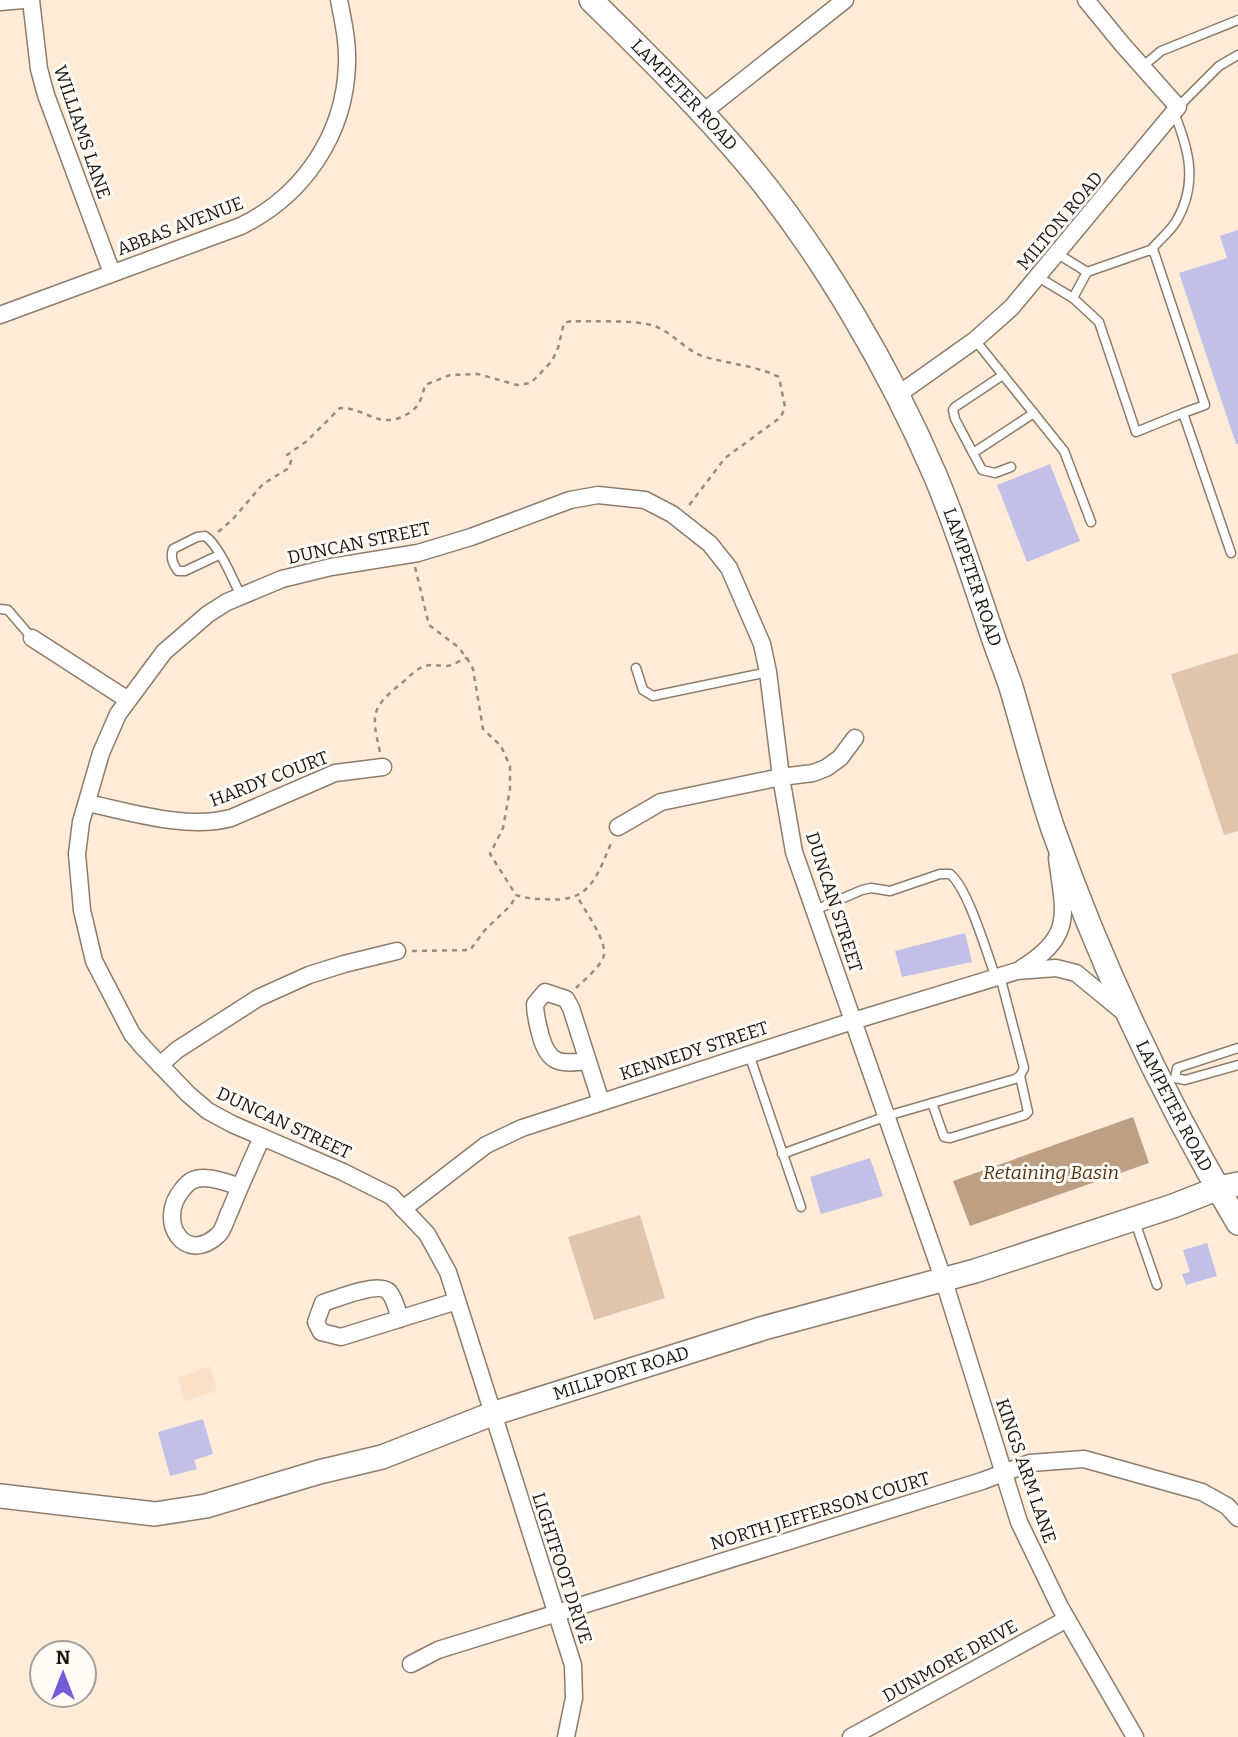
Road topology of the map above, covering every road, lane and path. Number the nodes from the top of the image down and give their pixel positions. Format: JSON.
{"nodes":[{"id":1,"x":23,"y":0,"type":"edge"},
{"id":2,"x":32,"y":0,"type":"edge"},
{"id":3,"x":339,"y":0,"type":"edge"},
{"id":4,"x":591,"y":0,"type":"edge"},
{"id":5,"x":845,"y":0,"type":"edge"},
{"id":6,"x":1086,"y":0,"type":"edge"},
{"id":7,"x":0,"y":2,"type":"edge"},
{"id":8,"x":1238,"y":20,"type":"edge"},
{"id":9,"x":1238,"y":55,"type":"edge"},
{"id":10,"x":1142,"y":67,"type":"junction"},
{"id":11,"x":1176,"y":110,"type":"junction"},
{"id":12,"x":702,"y":113,"type":"junction"},
{"id":13,"x":1151,"y":250,"type":"junction"},
{"id":14,"x":1058,"y":254,"type":"junction"},
{"id":15,"x":1087,"y":272,"type":"junction"},
{"id":16,"x":112,"y":273,"type":"junction"},
{"id":17,"x":1038,"y":277,"type":"junction"},
{"id":18,"x":1073,"y":298,"type":"junction"},
{"id":19,"x":0,"y":315,"type":"edge"},
{"id":20,"x":975,"y":340,"type":"junction"},
{"id":21,"x":1003,"y":375,"type":"junction"},
{"id":22,"x":896,"y":396,"type":"junction"},
{"id":23,"x":1034,"y":413,"type":"junction"},
{"id":24,"x":1183,"y":413,"type":"junction"},
{"id":25,"x":973,"y":453,"type":"junction"},
{"id":26,"x":1011,"y":467,"type":"dead end"},
{"id":27,"x":681,"y":520,"type":"junction"},
{"id":28,"x":1091,"y":522,"type":"dead end"},
{"id":29,"x":210,"y":539,"type":"junction"},
{"id":30,"x":411,"y":554,"type":"junction"},
{"id":31,"x":1230,"y":554,"type":"dead end"},
{"id":32,"x":219,"y":555,"type":"junction"},
{"id":33,"x":242,"y":596,"type":"junction"},
{"id":34,"x":0,"y":609,"type":"edge"},
{"id":35,"x":32,"y":638,"type":"joint"},
{"id":36,"x":467,"y":658,"type":"junction"},
{"id":37,"x":636,"y":668,"type":"dead end"},
{"id":38,"x":768,"y":673,"type":"junction"},
{"id":39,"x":128,"y":700,"type":"junction"},
{"id":40,"x":855,"y":738,"type":"dead end"},
{"id":41,"x":383,"y":767,"type":"joint"},
{"id":42,"x":781,"y":777,"type":"junction"},
{"id":43,"x":87,"y":803,"type":"junction"},
{"id":44,"x":618,"y":827,"type":"joint"},
{"id":45,"x":1053,"y":829,"type":"junction"},
{"id":46,"x":516,"y":895,"type":"junction"},
{"id":47,"x":577,"y":896,"type":"junction"},
{"id":48,"x":815,"y":910,"type":"junction"},
{"id":49,"x":397,"y":951,"type":"joint"},
{"id":50,"x":1017,"y":971,"type":"junction"},
{"id":51,"x":998,"y":977,"type":"junction"},
{"id":52,"x":566,"y":999,"type":"junction"},
{"id":53,"x":1129,"y":1017,"type":"junction"},
{"id":54,"x":853,"y":1021,"type":"junction"},
{"id":55,"x":1238,"y":1048,"type":"edge"},
{"id":56,"x":749,"y":1054,"type":"junction"},
{"id":57,"x":588,"y":1061,"type":"junction"},
{"id":58,"x":160,"y":1065,"type":"junction"},
{"id":59,"x":1238,"y":1065,"type":"edge"},
{"id":60,"x":1020,"y":1076,"type":"junction"},
{"id":61,"x":1168,"y":1082,"type":"junction"},
{"id":62,"x":601,"y":1102,"type":"junction"},
{"id":63,"x":932,"y":1103,"type":"junction"},
{"id":64,"x":887,"y":1116,"type":"junction"},
{"id":65,"x":262,"y":1137,"type":"junction"},
{"id":66,"x":782,"y":1154,"type":"junction"},
{"id":67,"x":1228,"y":1186,"type":"edge"},
{"id":68,"x":240,"y":1187,"type":"junction"},
{"id":69,"x":801,"y":1207,"type":"dead end"},
{"id":70,"x":403,"y":1209,"type":"junction"},
{"id":71,"x":1134,"y":1219,"type":"junction"},
{"id":72,"x":1238,"y":1223,"type":"edge"},
{"id":73,"x":944,"y":1281,"type":"junction"},
{"id":74,"x":1157,"y":1286,"type":"dead end"},
{"id":75,"x":457,"y":1301,"type":"junction"},
{"id":76,"x":400,"y":1319,"type":"junction"},
{"id":77,"x":492,"y":1414,"type":"junction"},
{"id":78,"x":1004,"y":1473,"type":"junction"},
{"id":79,"x":0,"y":1496,"type":"edge"},
{"id":80,"x":1238,"y":1518,"type":"edge"},
{"id":81,"x":556,"y":1613,"type":"junction"},
{"id":82,"x":1067,"y":1619,"type":"junction"},
{"id":83,"x":411,"y":1664,"type":"dead end"},
{"id":84,"x":566,"y":1737,"type":"edge"},
{"id":85,"x":852,"y":1737,"type":"edge"},
{"id":86,"x":1135,"y":1737,"type":"edge"}],
"edges":[{"from":1,"to":7,"type":"street"},
{"from":2,"to":16,"type":"street","name":"WILLIAMS LANE"},
{"from":3,"to":16,"type":"street","name":"ABBAS AVENUE"},
{"from":4,"to":12,"type":"main road","name":"LAMPETER ROAD"},
{"from":5,"to":12,"type":"street"},
{"from":6,"to":10,"type":"street"},
{"from":8,"to":10,"type":"lane"},
{"from":9,"to":11,"type":"lane","name":"MILTON ROAD"},
{"from":10,"to":11,"type":"street"},
{"from":11,"to":13,"type":"lane"},
{"from":11,"to":14,"type":"street","name":"MILTON ROAD"},
{"from":12,"to":22,"type":"main road","name":"LAMPETER ROAD"},
{"from":13,"to":15,"type":"lane"},
{"from":13,"to":24,"type":"lane"},
{"from":14,"to":15,"type":"lane"},
{"from":14,"to":17,"type":"street","name":"MILTON ROAD"},
{"from":15,"to":18,"type":"lane"},
{"from":16,"to":19,"type":"street","name":"ABBAS AVENUE"},
{"from":17,"to":18,"type":"lane"},
{"from":17,"to":20,"type":"street","name":"MILTON ROAD"},
{"from":18,"to":24,"type":"lane"},
{"from":20,"to":21,"type":"lane"},
{"from":20,"to":22,"type":"street","name":"MILTON ROAD"},
{"from":21,"to":23,"type":"lane"},
{"from":21,"to":25,"type":"lane"},
{"from":22,"to":45,"type":"main road","name":"LAMPETER ROAD"},
{"from":23,"to":25,"type":"lane"},
{"from":23,"to":28,"type":"lane"},
{"from":24,"to":31,"type":"lane"},
{"from":25,"to":26,"type":"lane"},
{"from":27,"to":29,"type":"path"},
{"from":27,"to":30,"type":"street","name":"DUNCAN STREET"},
{"from":27,"to":38,"type":"street","name":"DUNCAN STREET"},
{"from":29,"to":32,"type":"lane"},
{"from":29,"to":32,"type":"lane"},
{"from":30,"to":33,"type":"street","name":"DUNCAN STREET"},
{"from":30,"to":36,"type":"path"},
{"from":32,"to":33,"type":"lane"},
{"from":33,"to":39,"type":"street","name":"DUNCAN STREET"},
{"from":34,"to":35,"type":"lane"},
{"from":35,"to":39,"type":"street"},
{"from":36,"to":41,"type":"path"},
{"from":36,"to":46,"type":"path"},
{"from":37,"to":38,"type":"lane"},
{"from":38,"to":42,"type":"street","name":"DUNCAN STREET"},
{"from":39,"to":43,"type":"street","name":"DUNCAN STREET"},
{"from":40,"to":42,"type":"street"},
{"from":41,"to":43,"type":"street","name":"HARDY COURT"},
{"from":42,"to":44,"type":"street"},
{"from":42,"to":48,"type":"street","name":"DUNCAN STREET"},
{"from":43,"to":58,"type":"street","name":"DUNCAN STREET"},
{"from":44,"to":47,"type":"path"},
{"from":45,"to":50,"type":"street","name":"KENNEDY STREET"},
{"from":45,"to":53,"type":"main road","name":"LAMPETER ROAD"},
{"from":46,"to":47,"type":"path"},
{"from":46,"to":49,"type":"path"},
{"from":47,"to":52,"type":"path"},
{"from":48,"to":51,"type":"lane"},
{"from":48,"to":54,"type":"street","name":"DUNCAN STREET"},
{"from":49,"to":58,"type":"street"},
{"from":50,"to":51,"type":"street","name":"KENNEDY STREET"},
{"from":50,"to":53,"type":"street","name":"KENNEDY STREET"},
{"from":51,"to":54,"type":"street","name":"KENNEDY STREET"},
{"from":51,"to":60,"type":"lane"},
{"from":52,"to":57,"type":"street"},
{"from":52,"to":57,"type":"street"},
{"from":53,"to":61,"type":"main road","name":"LAMPETER ROAD"},
{"from":54,"to":56,"type":"street","name":"KENNEDY STREET"},
{"from":54,"to":64,"type":"street","name":"DUNCAN STREET"},
{"from":55,"to":61,"type":"lane"},
{"from":56,"to":62,"type":"street","name":"KENNEDY STREET"},
{"from":56,"to":66,"type":"lane"},
{"from":57,"to":62,"type":"street"},
{"from":58,"to":65,"type":"street","name":"DUNCAN STREET"},
{"from":59,"to":61,"type":"lane"},
{"from":60,"to":63,"type":"lane"},
{"from":60,"to":63,"type":"lane"},
{"from":61,"to":67,"type":"main road","name":"LAMPETER ROAD"},
{"from":62,"to":70,"type":"street","name":"KENNEDY STREET"},
{"from":63,"to":64,"type":"lane"},
{"from":64,"to":66,"type":"lane"},
{"from":64,"to":73,"type":"street","name":"DUNCAN STREET"},
{"from":65,"to":68,"type":"street"},
{"from":65,"to":70,"type":"street","name":"DUNCAN STREET"},
{"from":66,"to":69,"type":"lane"},
{"from":67,"to":71,"type":"main road","name":"MILLPORT ROAD"},
{"from":67,"to":72,"type":"main road","name":"LAMPETER ROAD"},
{"from":68,"to":68,"type":"street"},
{"from":70,"to":75,"type":"street","name":"DUNCAN STREET"},
{"from":71,"to":73,"type":"main road","name":"MILLPORT ROAD"},
{"from":71,"to":74,"type":"lane"},
{"from":73,"to":77,"type":"main road","name":"MILLPORT ROAD"},
{"from":73,"to":78,"type":"street","name":"KINGS ARM LANE"},
{"from":75,"to":76,"type":"street"},
{"from":75,"to":77,"type":"street","name":"DUNCAN STREET"},
{"from":76,"to":76,"type":"street"},
{"from":77,"to":79,"type":"main road","name":"MILLPORT ROAD"},
{"from":77,"to":81,"type":"street","name":"LIGHTFOOT DRIVE"},
{"from":78,"to":80,"type":"street","name":"NORTH JEFFERSON COURT"},
{"from":78,"to":81,"type":"street","name":"NORTH JEFFERSON COURT"},
{"from":78,"to":82,"type":"street","name":"KINGS ARM LANE"},
{"from":81,"to":83,"type":"street","name":"NORTH JEFFERSON COURT"},
{"from":81,"to":84,"type":"street","name":"LIGHTFOOT DRIVE"},
{"from":82,"to":85,"type":"street","name":"DUNMORE DRIVE"},
{"from":82,"to":86,"type":"street","name":"KINGS ARM LANE"}]}
